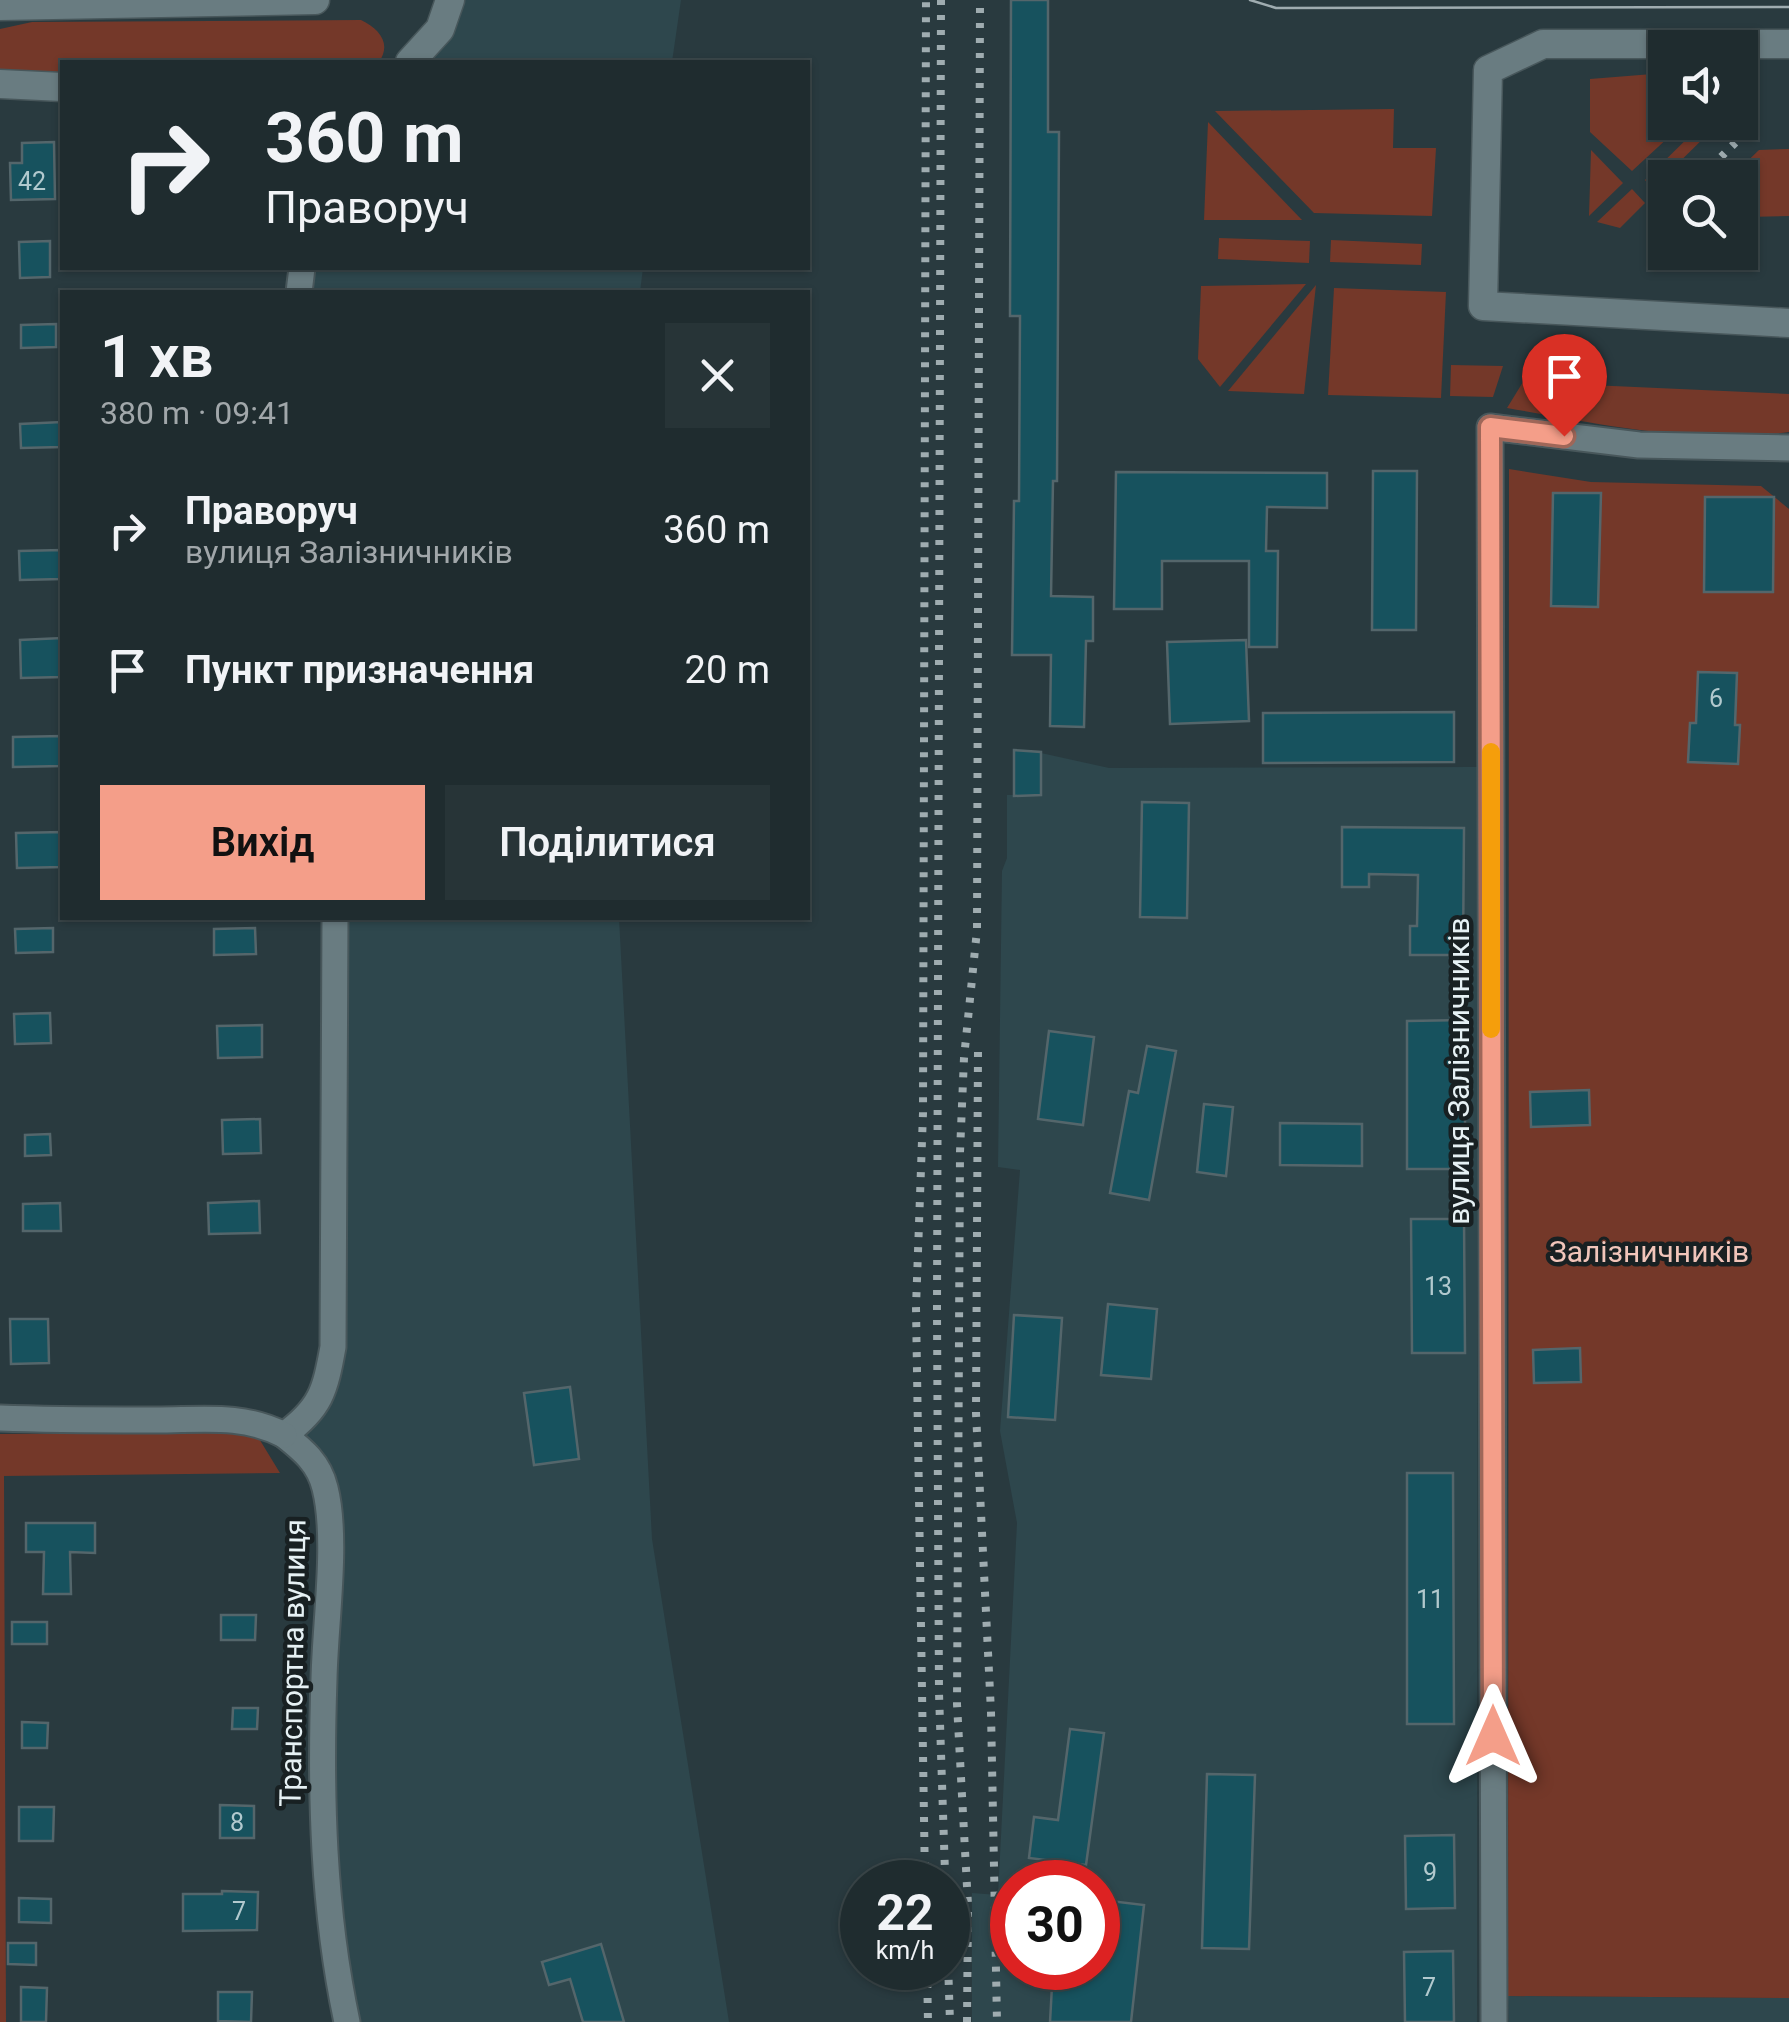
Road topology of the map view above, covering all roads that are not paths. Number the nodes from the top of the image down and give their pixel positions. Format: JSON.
{"nodes":[{"id":1,"x":315,"y":0,"type":"edge"},
{"id":2,"x":450,"y":0,"type":"edge"},
{"id":3,"x":167,"y":1,"type":"edge"},
{"id":4,"x":0,"y":6,"type":"edge"},
{"id":5,"x":1789,"y":44,"type":"edge"},
{"id":6,"x":412,"y":60,"type":"edge"},
{"id":7,"x":0,"y":84,"type":"edge"},
{"id":8,"x":60,"y":87,"type":"edge"},
{"id":9,"x":1789,"y":323,"type":"edge"},
{"id":10,"x":1789,"y":448,"type":"edge"},
{"id":11,"x":335,"y":920,"type":"edge"},
{"id":12,"x":0,"y":1418,"type":"edge"},
{"id":13,"x":284,"y":1435,"type":"junction"},
{"id":14,"x":1494,"y":2018,"type":"edge"},
{"id":15,"x":347,"y":2022,"type":"edge"}],
"edges":[{"from":1,"to":3,"type":"street"},
{"from":2,"to":6,"type":"street"},
{"from":3,"to":4,"type":"street"},
{"from":5,"to":9,"type":"street"},
{"from":7,"to":8,"type":"street"},
{"from":10,"to":14,"type":"street","name":"вулиця Залізничників"},
{"from":11,"to":13,"type":"street"},
{"from":12,"to":13,"type":"street"},
{"from":13,"to":15,"type":"street","name":"Транспортна вулиця"}]}
